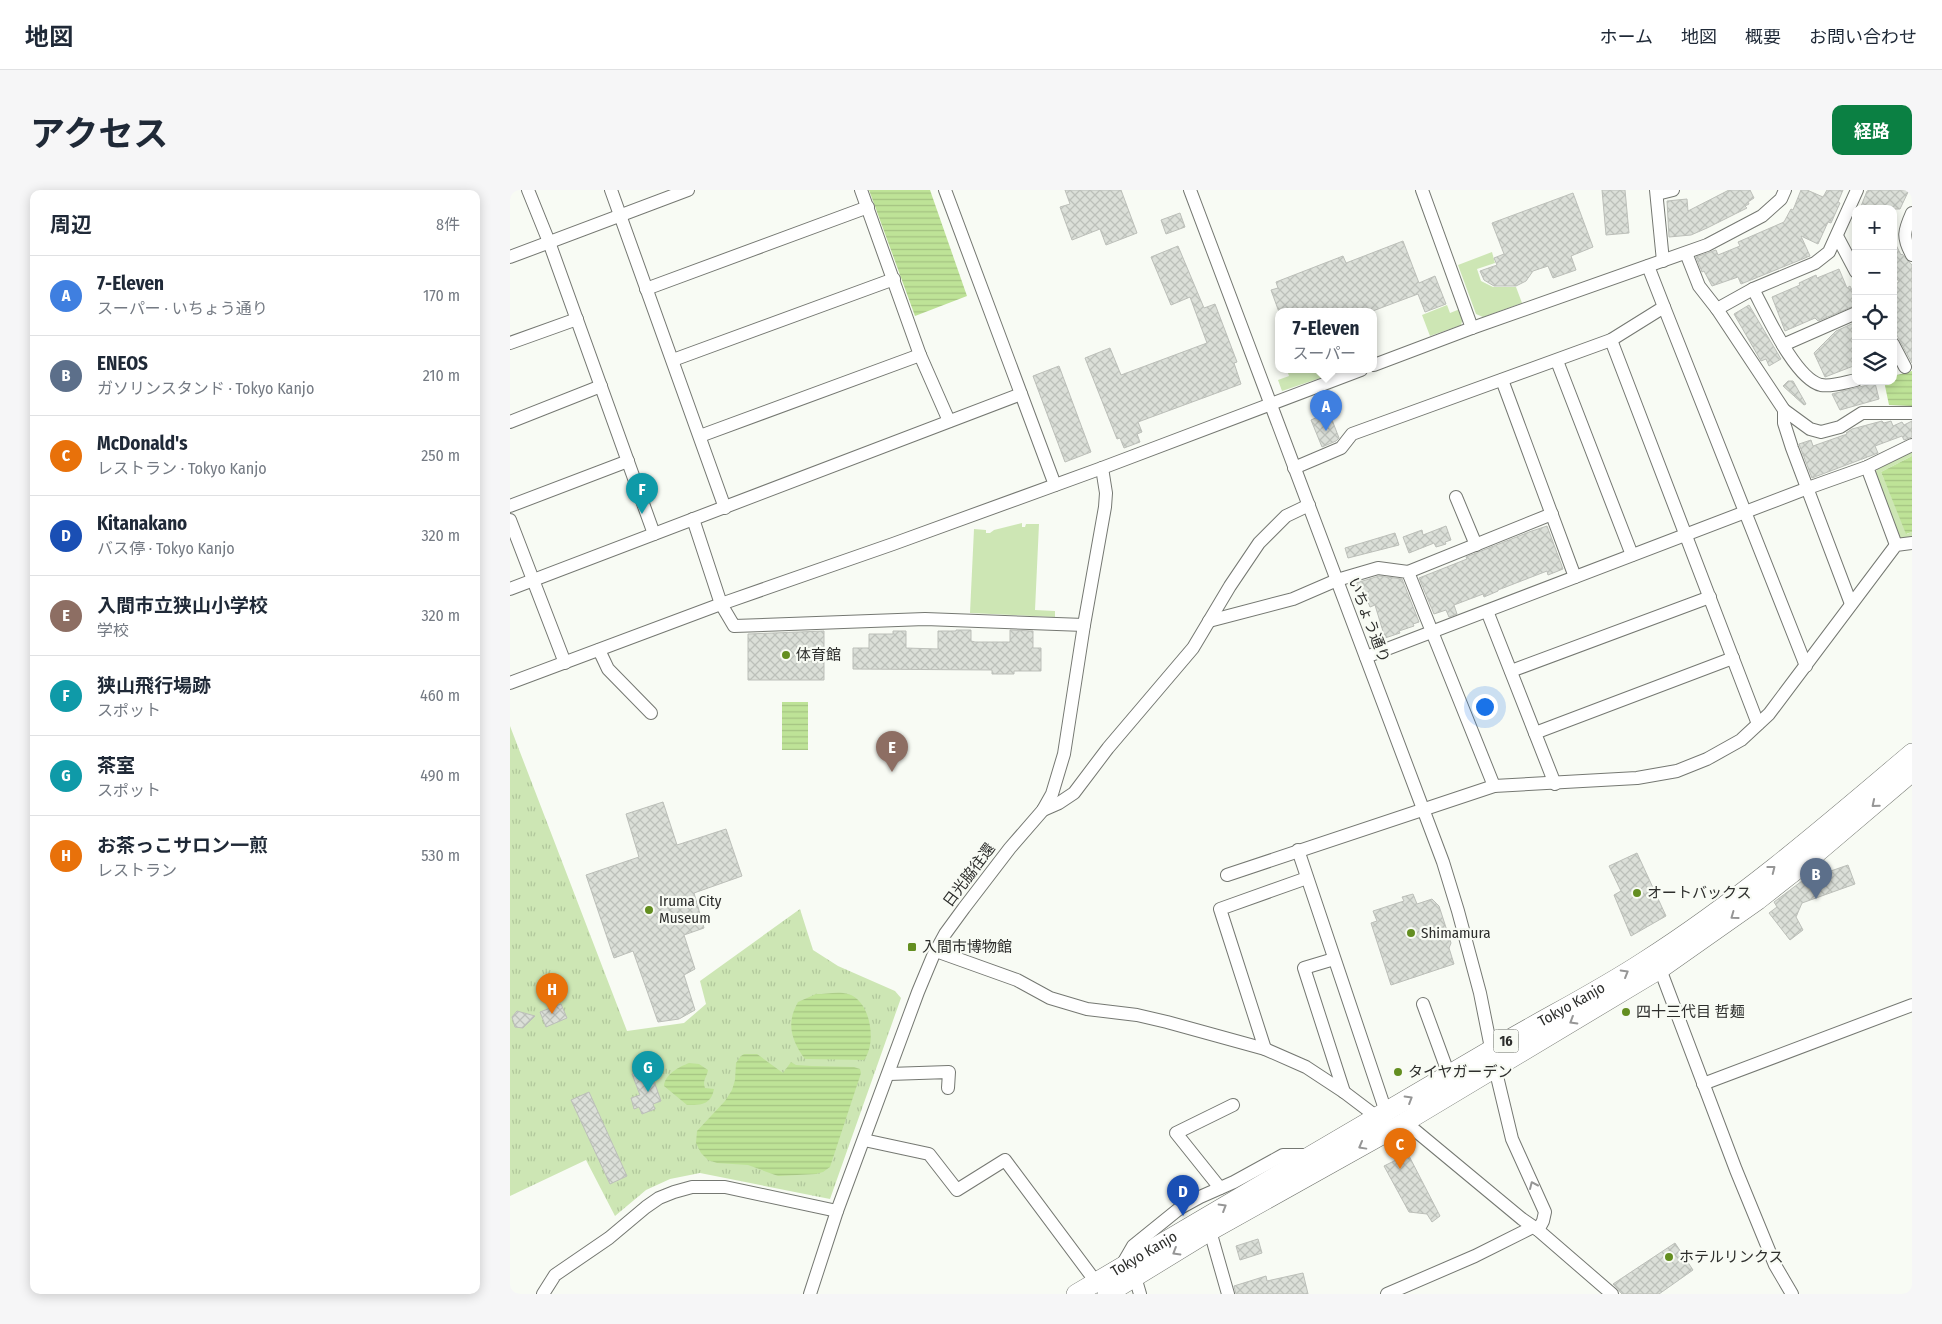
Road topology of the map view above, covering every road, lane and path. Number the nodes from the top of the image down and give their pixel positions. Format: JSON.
{"nodes":[{"id":1,"x":528,"y":190,"type":"edge"},
{"id":2,"x":611,"y":190,"type":"edge"},
{"id":3,"x":688,"y":190,"type":"edge"},
{"id":4,"x":862,"y":190,"type":"edge"},
{"id":5,"x":945,"y":190,"type":"edge"},
{"id":6,"x":1190,"y":190,"type":"edge"},
{"id":7,"x":1422,"y":190,"type":"edge"},
{"id":8,"x":1673,"y":190,"type":"edge"},
{"id":9,"x":1785,"y":190,"type":"edge"},
{"id":10,"x":1858,"y":190,"type":"edge"},
{"id":11,"x":1657,"y":192,"type":"edge"},
{"id":12,"x":868,"y":207,"type":"junction"},
{"id":13,"x":1912,"y":212,"type":"edge"},
{"id":14,"x":621,"y":215,"type":"junction"},
{"id":15,"x":1837,"y":236,"type":"junction"},
{"id":16,"x":549,"y":242,"type":"junction"},
{"id":17,"x":1686,"y":253,"type":"junction"},
{"id":18,"x":1912,"y":255,"type":"edge"},
{"id":19,"x":510,"y":257,"type":"edge"},
{"id":20,"x":1663,"y":261,"type":"junction"},
{"id":21,"x":1852,"y":264,"type":"edge"},
{"id":22,"x":1648,"y":266,"type":"junction"},
{"id":23,"x":894,"y":279,"type":"junction"},
{"id":24,"x":646,"y":289,"type":"junction"},
{"id":25,"x":1753,"y":289,"type":"junction"},
{"id":26,"x":1664,"y":307,"type":"junction"},
{"id":27,"x":1718,"y":309,"type":"junction"},
{"id":28,"x":1852,"y":315,"type":"edge"},
{"id":29,"x":577,"y":319,"type":"junction"},
{"id":30,"x":1472,"y":328,"type":"junction"},
{"id":31,"x":1611,"y":340,"type":"junction"},
{"id":32,"x":510,"y":343,"type":"edge"},
{"id":33,"x":1783,"y":345,"type":"junction"},
{"id":34,"x":1897,"y":353,"type":"edge"},
{"id":35,"x":920,"y":355,"type":"junction"},
{"id":36,"x":673,"y":360,"type":"junction"},
{"id":37,"x":1557,"y":361,"type":"junction"},
{"id":38,"x":1377,"y":364,"type":"edge"},
{"id":39,"x":1903,"y":367,"type":"edge"},
{"id":40,"x":1353,"y":373,"type":"edge"},
{"id":41,"x":1502,"y":380,"type":"junction"},
{"id":42,"x":1852,"y":381,"type":"edge"},
{"id":43,"x":601,"y":386,"type":"junction"},
{"id":44,"x":1021,"y":394,"type":"junction"},
{"id":45,"x":1270,"y":404,"type":"junction"},
{"id":46,"x":1784,"y":410,"type":"junction"},
{"id":47,"x":1912,"y":413,"type":"edge"},
{"id":48,"x":950,"y":421,"type":"junction"},
{"id":49,"x":510,"y":422,"type":"edge"},
{"id":50,"x":700,"y":436,"type":"junction"},
{"id":51,"x":1912,"y":445,"type":"edge"},
{"id":52,"x":628,"y":461,"type":"junction"},
{"id":53,"x":1867,"y":467,"type":"junction"},
{"id":54,"x":1102,"y":468,"type":"junction"},
{"id":55,"x":1294,"y":468,"type":"junction"},
{"id":56,"x":1055,"y":484,"type":"junction"},
{"id":57,"x":1808,"y":488,"type":"junction"},
{"id":58,"x":1456,"y":497,"type":"dead end"},
{"id":59,"x":1308,"y":505,"type":"junction"},
{"id":60,"x":510,"y":506,"type":"edge"},
{"id":61,"x":725,"y":508,"type":"junction"},
{"id":62,"x":1745,"y":512,"type":"junction"},
{"id":63,"x":1552,"y":514,"type":"junction"},
{"id":64,"x":510,"y":520,"type":"edge"},
{"id":65,"x":693,"y":520,"type":"junction"},
{"id":66,"x":654,"y":534,"type":"junction"},
{"id":67,"x":1686,"y":534,"type":"junction"},
{"id":68,"x":1912,"y":543,"type":"edge"},
{"id":69,"x":1476,"y":545,"type":"junction"},
{"id":70,"x":1896,"y":545,"type":"junction"},
{"id":71,"x":1632,"y":556,"type":"junction"},
{"id":72,"x":1408,"y":572,"type":"junction"},
{"id":73,"x":1575,"y":577,"type":"junction"},
{"id":74,"x":533,"y":580,"type":"junction"},
{"id":75,"x":1337,"y":580,"type":"junction"},
{"id":76,"x":510,"y":589,"type":"edge"},
{"id":77,"x":1710,"y":598,"type":"junction"},
{"id":78,"x":721,"y":604,"type":"junction"},
{"id":79,"x":1851,"y":604,"type":"junction"},
{"id":80,"x":1487,"y":611,"type":"junction"},
{"id":81,"x":1209,"y":621,"type":"junction"},
{"id":82,"x":1084,"y":624,"type":"junction"},
{"id":83,"x":1432,"y":631,"type":"junction"},
{"id":84,"x":599,"y":650,"type":"junction"},
{"id":85,"x":1366,"y":657,"type":"junction"},
{"id":86,"x":1733,"y":658,"type":"junction"},
{"id":87,"x":565,"y":663,"type":"junction"},
{"id":88,"x":1806,"y":666,"type":"junction"},
{"id":89,"x":1511,"y":672,"type":"junction"},
{"id":90,"x":510,"y":683,"type":"edge"},
{"id":91,"x":651,"y":713,"type":"dead end"},
{"id":92,"x":1758,"y":724,"type":"junction"},
{"id":93,"x":1535,"y":733,"type":"junction"},
{"id":94,"x":1912,"y":753,"type":"edge"},
{"id":95,"x":1912,"y":772,"type":"edge"},
{"id":96,"x":1555,"y":784,"type":"junction"},
{"id":97,"x":1494,"y":786,"type":"junction"},
{"id":98,"x":1423,"y":809,"type":"junction"},
{"id":99,"x":1043,"y":810,"type":"junction"},
{"id":100,"x":1298,"y":850,"type":"junction"},
{"id":101,"x":1227,"y":875,"type":"dead end"},
{"id":102,"x":1307,"y":878,"type":"junction"},
{"id":103,"x":936,"y":951,"type":"junction"},
{"id":104,"x":1334,"y":959,"type":"junction"},
{"id":105,"x":1660,"y":969,"type":"junction"},
{"id":106,"x":1424,"y":1004,"type":"dead end"},
{"id":107,"x":1912,"y":1006,"type":"edge"},
{"id":108,"x":1265,"y":1049,"type":"junction"},
{"id":109,"x":1493,"y":1059,"type":"junction"},
{"id":110,"x":889,"y":1074,"type":"junction"},
{"id":111,"x":1449,"y":1075,"type":"junction"},
{"id":112,"x":1703,"y":1084,"type":"junction"},
{"id":113,"x":948,"y":1088,"type":"dead end"},
{"id":114,"x":1344,"y":1092,"type":"junction"},
{"id":115,"x":1233,"y":1105,"type":"dead end"},
{"id":116,"x":1382,"y":1114,"type":"junction"},
{"id":117,"x":1405,"y":1122,"type":"junction"},
{"id":118,"x":864,"y":1140,"type":"junction"},
{"id":119,"x":1312,"y":1155,"type":"junction"},
{"id":120,"x":1220,"y":1188,"type":"junction"},
{"id":121,"x":837,"y":1211,"type":"junction"},
{"id":122,"x":1536,"y":1229,"type":"junction"},
{"id":123,"x":1210,"y":1231,"type":"junction"},
{"id":124,"x":1132,"y":1279,"type":"edge"},
{"id":125,"x":1101,"y":1288,"type":"edge"},
{"id":126,"x":543,"y":1294,"type":"edge"},
{"id":127,"x":810,"y":1294,"type":"edge"},
{"id":128,"x":1076,"y":1294,"type":"edge"},
{"id":129,"x":1228,"y":1294,"type":"edge"},
{"id":130,"x":1387,"y":1294,"type":"edge"},
{"id":131,"x":1612,"y":1294,"type":"edge"},
{"id":132,"x":1792,"y":1294,"type":"edge"}],
"edges":[{"from":1,"to":16,"type":"street"},
{"from":2,"to":14,"type":"street"},
{"from":3,"to":14,"type":"street"},
{"from":4,"to":12,"type":"street"},
{"from":5,"to":44,"type":"street"},
{"from":6,"to":45,"type":"street","name":"いちょう通り"},
{"from":7,"to":30,"type":"street"},
{"from":8,"to":11,"type":"street"},
{"from":9,"to":17,"type":"street"},
{"from":10,"to":15,"type":"street"},
{"from":11,"to":20,"type":"street"},
{"from":12,"to":23,"type":"street"},
{"from":12,"to":24,"type":"street"},
{"from":13,"to":18,"type":"street"},
{"from":14,"to":16,"type":"street"},
{"from":14,"to":24,"type":"street"},
{"from":15,"to":21,"type":"street"},
{"from":15,"to":25,"type":"street"},
{"from":16,"to":19,"type":"street"},
{"from":16,"to":29,"type":"street"},
{"from":17,"to":20,"type":"street"},
{"from":17,"to":27,"type":"street"},
{"from":20,"to":22,"type":"street"},
{"from":22,"to":26,"type":"street"},
{"from":22,"to":30,"type":"street"},
{"from":23,"to":35,"type":"street"},
{"from":23,"to":36,"type":"street"},
{"from":24,"to":36,"type":"street"},
{"from":25,"to":27,"type":"street"},
{"from":25,"to":33,"type":"street"},
{"from":26,"to":31,"type":"street"},
{"from":26,"to":62,"type":"street"},
{"from":27,"to":46,"type":"street"},
{"from":28,"to":33,"type":"street"},
{"from":29,"to":32,"type":"street"},
{"from":29,"to":43,"type":"street"},
{"from":30,"to":38,"type":"street"},
{"from":31,"to":37,"type":"street"},
{"from":31,"to":67,"type":"street"},
{"from":33,"to":42,"type":"street"},
{"from":34,"to":39,"type":"street"},
{"from":35,"to":48,"type":"street"},
{"from":35,"to":50,"type":"street"},
{"from":36,"to":50,"type":"street"},
{"from":37,"to":41,"type":"street"},
{"from":37,"to":71,"type":"street"},
{"from":40,"to":45,"type":"street"},
{"from":41,"to":55,"type":"street"},
{"from":41,"to":63,"type":"street"},
{"from":43,"to":49,"type":"street"},
{"from":43,"to":52,"type":"street"},
{"from":44,"to":48,"type":"street"},
{"from":44,"to":56,"type":"street"},
{"from":45,"to":54,"type":"street"},
{"from":45,"to":55,"type":"street","name":"いちょう通り"},
{"from":46,"to":47,"type":"street"},
{"from":46,"to":57,"type":"street"},
{"from":48,"to":61,"type":"street"},
{"from":50,"to":61,"type":"street"},
{"from":51,"to":53,"type":"street"},
{"from":52,"to":60,"type":"street"},
{"from":52,"to":66,"type":"street"},
{"from":53,"to":57,"type":"street"},
{"from":53,"to":70,"type":"street"},
{"from":54,"to":56,"type":"street"},
{"from":54,"to":82,"type":"street","name":"日光脇往還"},
{"from":55,"to":59,"type":"street","name":"いちょう通り"},
{"from":56,"to":78,"type":"street"},
{"from":57,"to":62,"type":"street"},
{"from":57,"to":79,"type":"street"},
{"from":58,"to":69,"type":"street"},
{"from":59,"to":75,"type":"street","name":"いちょう通り"},
{"from":59,"to":81,"type":"street"},
{"from":61,"to":65,"type":"street"},
{"from":62,"to":67,"type":"street"},
{"from":62,"to":88,"type":"street"},
{"from":63,"to":69,"type":"street"},
{"from":63,"to":73,"type":"street"},
{"from":64,"to":74,"type":"street"},
{"from":65,"to":66,"type":"street"},
{"from":65,"to":78,"type":"street"},
{"from":66,"to":74,"type":"street"},
{"from":67,"to":71,"type":"street"},
{"from":67,"to":77,"type":"street"},
{"from":68,"to":70,"type":"street"},
{"from":69,"to":72,"type":"street"},
{"from":70,"to":79,"type":"street"},
{"from":71,"to":73,"type":"street"},
{"from":72,"to":75,"type":"street"},
{"from":72,"to":83,"type":"street"},
{"from":73,"to":80,"type":"street"},
{"from":74,"to":76,"type":"street"},
{"from":74,"to":87,"type":"street"},
{"from":75,"to":81,"type":"street"},
{"from":75,"to":85,"type":"street","name":"いちょう通り"},
{"from":77,"to":86,"type":"street"},
{"from":77,"to":89,"type":"street"},
{"from":78,"to":82,"type":"street"},
{"from":78,"to":84,"type":"street"},
{"from":79,"to":88,"type":"street"},
{"from":80,"to":83,"type":"street"},
{"from":80,"to":89,"type":"street"},
{"from":81,"to":99,"type":"street"},
{"from":82,"to":99,"type":"street","name":"日光脇往還"},
{"from":83,"to":85,"type":"street"},
{"from":83,"to":97,"type":"street"},
{"from":84,"to":87,"type":"street"},
{"from":84,"to":91,"type":"street"},
{"from":85,"to":98,"type":"street","name":"いちょう通り"},
{"from":86,"to":92,"type":"street"},
{"from":86,"to":93,"type":"street"},
{"from":87,"to":90,"type":"street"},
{"from":88,"to":92,"type":"street"},
{"from":89,"to":93,"type":"street"},
{"from":92,"to":96,"type":"street"},
{"from":93,"to":96,"type":"street"},
{"from":109,"to":94,"type":"highway","name":"Tokyo Kanjo","number":"16","one_way":true},
{"from":95,"to":105,"type":"highway","name":"Tokyo Kanjo","number":"16","one_way":true},
{"from":96,"to":97,"type":"street"},
{"from":97,"to":98,"type":"street"},
{"from":98,"to":100,"type":"street"},
{"from":98,"to":109,"type":"street","name":"いちょう通り"},
{"from":99,"to":103,"type":"street","name":"日光脇往還"},
{"from":100,"to":101,"type":"street"},
{"from":100,"to":102,"type":"street"},
{"from":102,"to":104,"type":"street"},
{"from":102,"to":108,"type":"street"},
{"from":103,"to":108,"type":"street"},
{"from":103,"to":110,"type":"street","name":"日光脇往還"},
{"from":104,"to":114,"type":"street"},
{"from":104,"to":116,"type":"street"},
{"from":105,"to":109,"type":"highway","name":"Tokyo Kanjo","number":"16","one_way":true},
{"from":105,"to":112,"type":"street"},
{"from":106,"to":111,"type":"street"},
{"from":107,"to":112,"type":"street"},
{"from":108,"to":114,"type":"street"},
{"from":109,"to":111,"type":"highway","name":"Tokyo Kanjo","number":"16"},
{"from":109,"to":117,"type":"highway","name":"Tokyo Kanjo","number":"16"},
{"from":122,"to":109,"type":"street","name":"いちょう通り","one_way":true},
{"from":110,"to":113,"type":"street"},
{"from":110,"to":118,"type":"street","name":"日光脇往還"},
{"from":116,"to":111,"type":"highway","name":"Tokyo Kanjo","number":"16","one_way":true},
{"from":112,"to":132,"type":"street"},
{"from":114,"to":116,"type":"street"},
{"from":115,"to":120,"type":"street"},
{"from":116,"to":119,"type":"highway","name":"Tokyo Kanjo","number":"16"},
{"from":117,"to":122,"type":"street"},
{"from":117,"to":123,"type":"highway","name":"Tokyo Kanjo","number":"16","one_way":true},
{"from":118,"to":121,"type":"street","name":"日光脇往還"},
{"from":118,"to":125,"type":"street"},
{"from":119,"to":120,"type":"street"},
{"from":124,"to":119,"type":"highway","name":"Tokyo Kanjo","number":"16","one_way":true},
{"from":120,"to":124,"type":"street"},
{"from":121,"to":126,"type":"street"},
{"from":121,"to":127,"type":"street","name":"日光脇往還"},
{"from":122,"to":130,"type":"street"},
{"from":122,"to":131,"type":"street"},
{"from":123,"to":124,"type":"highway","name":"Tokyo Kanjo","number":"16","one_way":true},
{"from":123,"to":129,"type":"street"},
{"from":124,"to":125,"type":"highway","name":"Tokyo Kanjo","number":"16"},
{"from":125,"to":128,"type":"highway","name":"Tokyo Kanjo","number":"16"}]}
